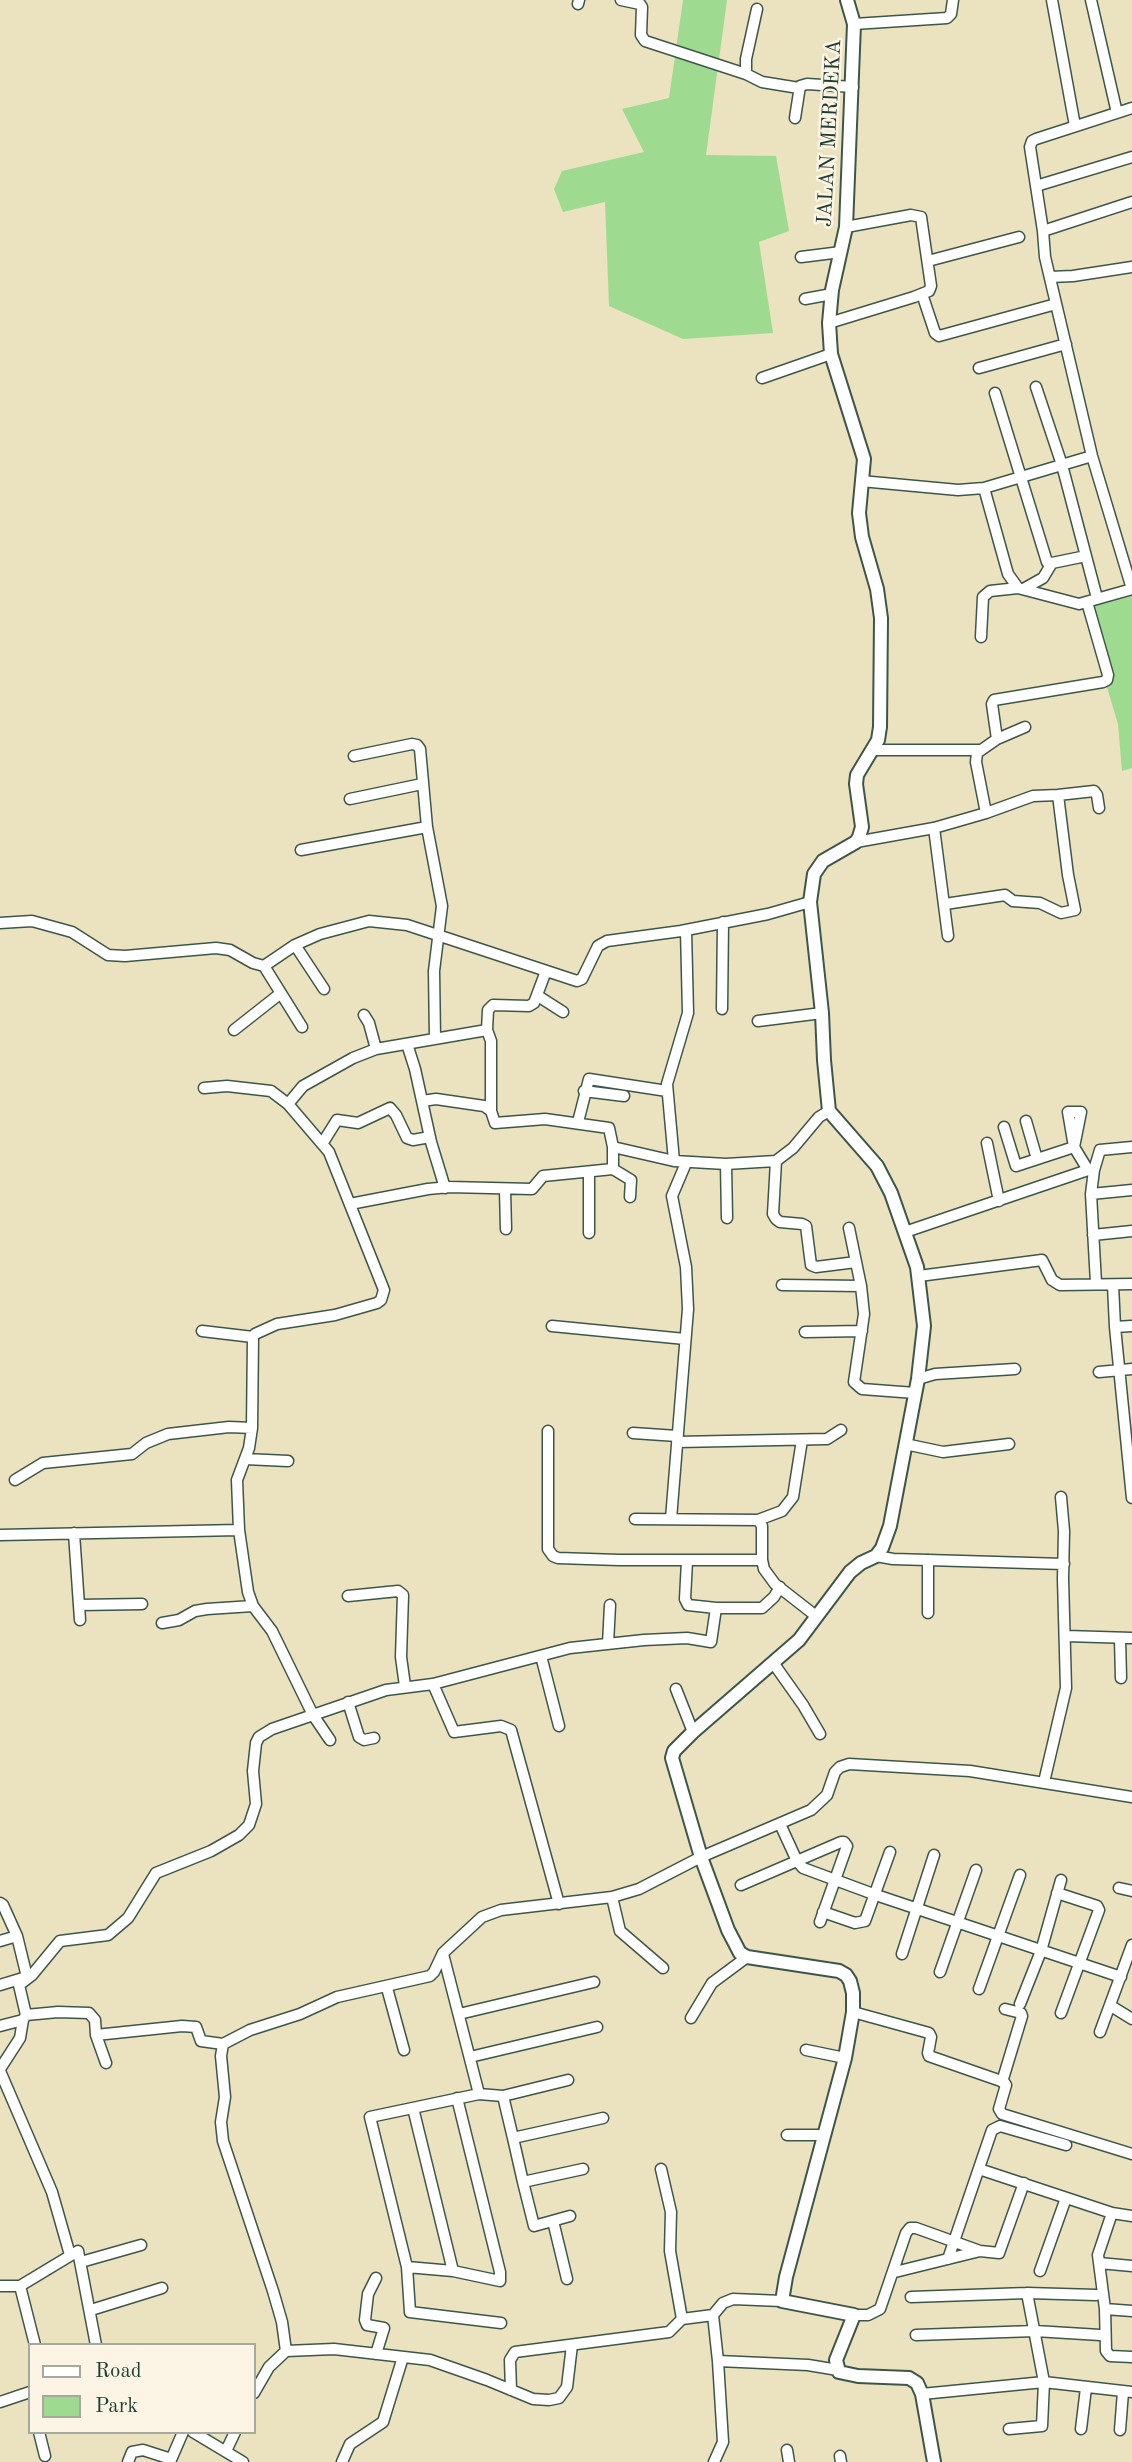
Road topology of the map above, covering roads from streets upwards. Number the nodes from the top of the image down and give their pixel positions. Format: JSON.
{"nodes":[{"id":1,"x":621,"y":0,"type":"edge"},
{"id":2,"x":848,"y":0,"type":"edge"},
{"id":3,"x":953,"y":0,"type":"edge"},
{"id":4,"x":1052,"y":0,"type":"edge"},
{"id":5,"x":1091,"y":0,"type":"edge"},
{"id":6,"x":757,"y":9,"type":"dead end"},
{"id":7,"x":854,"y":24,"type":"junction"},
{"id":8,"x":746,"y":74,"type":"junction"},
{"id":9,"x":853,"y":87,"type":"junction"},
{"id":10,"x":799,"y":88,"type":"junction"},
{"id":11,"x":1132,"y":108,"type":"edge"},
{"id":12,"x":1117,"y":113,"type":"junction"},
{"id":13,"x":795,"y":118,"type":"dead end"},
{"id":14,"x":1075,"y":126,"type":"junction"},
{"id":15,"x":1132,"y":157,"type":"edge"},
{"id":16,"x":1036,"y":186,"type":"junction"},
{"id":17,"x":1132,"y":202,"type":"edge"},
{"id":18,"x":846,"y":228,"type":"junction"},
{"id":19,"x":1043,"y":231,"type":"junction"},
{"id":20,"x":1019,"y":237,"type":"dead end"},
{"id":21,"x":841,"y":252,"type":"junction"},
{"id":22,"x":801,"y":257,"type":"dead end"},
{"id":23,"x":928,"y":261,"type":"junction"},
{"id":24,"x":1132,"y":267,"type":"edge"},
{"id":25,"x":1050,"y":277,"type":"junction"},
{"id":26,"x":832,"y":294,"type":"junction"},
{"id":27,"x":922,"y":294,"type":"junction"},
{"id":28,"x":805,"y":299,"type":"dead end"},
{"id":29,"x":1056,"y":303,"type":"junction"},
{"id":30,"x":829,"y":323,"type":"junction"},
{"id":31,"x":1066,"y":344,"type":"junction"},
{"id":32,"x":831,"y":355,"type":"junction"},
{"id":33,"x":979,"y":368,"type":"dead end"},
{"id":34,"x":762,"y":378,"type":"dead end"},
{"id":35,"x":1036,"y":387,"type":"dead end"},
{"id":36,"x":995,"y":393,"type":"dead end"},
{"id":37,"x":1092,"y":456,"type":"junction"},
{"id":38,"x":1062,"y":465,"type":"junction"},
{"id":39,"x":1021,"y":477,"type":"junction"},
{"id":40,"x":861,"y":481,"type":"junction"},
{"id":41,"x":984,"y":488,"type":"junction"},
{"id":42,"x":1086,"y":556,"type":"junction"},
{"id":43,"x":1052,"y":563,"type":"junction"},
{"id":44,"x":1021,"y":588,"type":"junction"},
{"id":45,"x":1132,"y":589,"type":"edge"},
{"id":46,"x":1092,"y":600,"type":"junction"},
{"id":47,"x":981,"y":638,"type":"dead end"},
{"id":48,"x":1025,"y":727,"type":"dead end"},
{"id":49,"x":997,"y":738,"type":"junction"},
{"id":50,"x":872,"y":750,"type":"junction"},
{"id":51,"x":980,"y":750,"type":"junction"},
{"id":52,"x":354,"y":756,"type":"dead end"},
{"id":53,"x":422,"y":784,"type":"junction"},
{"id":54,"x":1058,"y":795,"type":"junction"},
{"id":55,"x":350,"y":799,"type":"dead end"},
{"id":56,"x":1099,"y":808,"type":"dead end"},
{"id":57,"x":986,"y":813,"type":"junction"},
{"id":58,"x":427,"y":827,"type":"junction"},
{"id":59,"x":934,"y":828,"type":"junction"},
{"id":60,"x":856,"y":842,"type":"junction"},
{"id":61,"x":301,"y":850,"type":"dead end"},
{"id":62,"x":810,"y":902,"type":"junction"},
{"id":63,"x":945,"y":904,"type":"junction"},
{"id":64,"x":723,"y":922,"type":"junction"},
{"id":65,"x":0,"y":923,"type":"edge"},
{"id":66,"x":686,"y":930,"type":"junction"},
{"id":67,"x":438,"y":935,"type":"junction"},
{"id":68,"x":948,"y":936,"type":"dead end"},
{"id":69,"x":295,"y":946,"type":"junction"},
{"id":70,"x":264,"y":966,"type":"junction"},
{"id":71,"x":546,"y":971,"type":"junction"},
{"id":72,"x":324,"y":989,"type":"dead end"},
{"id":73,"x":281,"y":993,"type":"junction"},
{"id":74,"x":538,"y":996,"type":"junction"},
{"id":75,"x":722,"y":1009,"type":"dead end"},
{"id":76,"x":564,"y":1012,"type":"dead end"},
{"id":77,"x":822,"y":1013,"type":"junction"},
{"id":78,"x":363,"y":1015,"type":"dead end"},
{"id":79,"x":758,"y":1021,"type":"dead end"},
{"id":80,"x":302,"y":1027,"type":"dead end"},
{"id":81,"x":234,"y":1030,"type":"dead end"},
{"id":82,"x":487,"y":1030,"type":"junction"},
{"id":83,"x":435,"y":1039,"type":"junction"},
{"id":84,"x":407,"y":1044,"type":"junction"},
{"id":85,"x":376,"y":1049,"type":"junction"},
{"id":86,"x":204,"y":1088,"type":"dead end"},
{"id":87,"x":584,"y":1090,"type":"junction"},
{"id":88,"x":667,"y":1091,"type":"junction"},
{"id":89,"x":624,"y":1096,"type":"dead end"},
{"id":90,"x":422,"y":1101,"type":"junction"},
{"id":91,"x":288,"y":1104,"type":"junction"},
{"id":92,"x":491,"y":1111,"type":"junction"},
{"id":93,"x":829,"y":1111,"type":"junction"},
{"id":94,"x":1026,"y":1121,"type":"dead end"},
{"id":95,"x":578,"y":1122,"type":"junction"},
{"id":96,"x":1004,"y":1127,"type":"dead end"},
{"id":97,"x":430,"y":1137,"type":"junction"},
{"id":98,"x":987,"y":1143,"type":"dead end"},
{"id":99,"x":322,"y":1144,"type":"junction"},
{"id":100,"x":613,"y":1147,"type":"junction"},
{"id":101,"x":1132,"y":1147,"type":"edge"},
{"id":102,"x":1037,"y":1159,"type":"junction"},
{"id":103,"x":674,"y":1161,"type":"junction"},
{"id":104,"x":776,"y":1161,"type":"junction"},
{"id":105,"x":686,"y":1163,"type":"junction"},
{"id":106,"x":726,"y":1164,"type":"junction"},
{"id":107,"x":613,"y":1169,"type":"junction"},
{"id":108,"x":1091,"y":1170,"type":"junction"},
{"id":109,"x":589,"y":1172,"type":"junction"},
{"id":110,"x":445,"y":1188,"type":"junction"},
{"id":111,"x":505,"y":1190,"type":"junction"},
{"id":112,"x":1132,"y":1190,"type":"edge"},
{"id":113,"x":1091,"y":1194,"type":"junction"},
{"id":114,"x":630,"y":1197,"type":"dead end"},
{"id":115,"x":999,"y":1201,"type":"junction"},
{"id":116,"x":350,"y":1204,"type":"junction"},
{"id":117,"x":727,"y":1218,"type":"dead end"},
{"id":118,"x":849,"y":1228,"type":"dead end"},
{"id":119,"x":506,"y":1229,"type":"dead end"},
{"id":120,"x":1132,"y":1231,"type":"edge"},
{"id":121,"x":905,"y":1232,"type":"junction"},
{"id":122,"x":589,"y":1233,"type":"dead end"},
{"id":123,"x":1093,"y":1235,"type":"junction"},
{"id":124,"x":856,"y":1262,"type":"junction"},
{"id":125,"x":919,"y":1276,"type":"junction"},
{"id":126,"x":1096,"y":1283,"type":"junction"},
{"id":127,"x":1132,"y":1284,"type":"edge"},
{"id":128,"x":782,"y":1285,"type":"dead end"},
{"id":129,"x":1113,"y":1285,"type":"junction"},
{"id":130,"x":861,"y":1286,"type":"junction"},
{"id":131,"x":552,"y":1326,"type":"dead end"},
{"id":132,"x":1132,"y":1326,"type":"edge"},
{"id":133,"x":1115,"y":1327,"type":"junction"},
{"id":134,"x":202,"y":1331,"type":"dead end"},
{"id":135,"x":862,"y":1331,"type":"junction"},
{"id":136,"x":805,"y":1332,"type":"dead end"},
{"id":137,"x":253,"y":1337,"type":"junction"},
{"id":138,"x":685,"y":1339,"type":"junction"},
{"id":139,"x":1015,"y":1369,"type":"dead end"},
{"id":140,"x":1132,"y":1369,"type":"edge"},
{"id":141,"x":1119,"y":1371,"type":"junction"},
{"id":142,"x":1099,"y":1372,"type":"dead end"},
{"id":143,"x":918,"y":1379,"type":"junction"},
{"id":144,"x":915,"y":1393,"type":"junction"},
{"id":145,"x":252,"y":1428,"type":"junction"},
{"id":146,"x":841,"y":1430,"type":"dead end"},
{"id":147,"x":548,"y":1431,"type":"dead end"},
{"id":148,"x":632,"y":1433,"type":"dead end"},
{"id":149,"x":677,"y":1439,"type":"junction"},
{"id":150,"x":802,"y":1440,"type":"junction"},
{"id":151,"x":905,"y":1444,"type":"junction"},
{"id":152,"x":1010,"y":1444,"type":"dead end"},
{"id":153,"x":245,"y":1459,"type":"junction"},
{"id":154,"x":288,"y":1461,"type":"dead end"},
{"id":155,"x":15,"y":1480,"type":"dead end"},
{"id":156,"x":1061,"y":1497,"type":"dead end"},
{"id":157,"x":1132,"y":1498,"type":"edge"},
{"id":158,"x":635,"y":1519,"type":"dead end"},
{"id":159,"x":671,"y":1519,"type":"junction"},
{"id":160,"x":758,"y":1520,"type":"junction"},
{"id":161,"x":239,"y":1530,"type":"junction"},
{"id":162,"x":74,"y":1533,"type":"junction"},
{"id":163,"x":0,"y":1535,"type":"edge"},
{"id":164,"x":876,"y":1556,"type":"junction"},
{"id":165,"x":762,"y":1560,"type":"junction"},
{"id":166,"x":928,"y":1560,"type":"junction"},
{"id":167,"x":687,"y":1561,"type":"junction"},
{"id":168,"x":1064,"y":1564,"type":"junction"},
{"id":169,"x":779,"y":1587,"type":"junction"},
{"id":170,"x":348,"y":1596,"type":"dead end"},
{"id":171,"x":142,"y":1604,"type":"dead end"},
{"id":172,"x":79,"y":1605,"type":"junction"},
{"id":173,"x":610,"y":1605,"type":"dead end"},
{"id":174,"x":253,"y":1606,"type":"junction"},
{"id":175,"x":716,"y":1608,"type":"junction"},
{"id":176,"x":928,"y":1613,"type":"dead end"},
{"id":177,"x":816,"y":1616,"type":"junction"},
{"id":178,"x":80,"y":1620,"type":"dead end"},
{"id":179,"x":162,"y":1623,"type":"dead end"},
{"id":180,"x":1066,"y":1636,"type":"junction"},
{"id":181,"x":1132,"y":1638,"type":"edge"},
{"id":182,"x":1120,"y":1639,"type":"junction"},
{"id":183,"x":608,"y":1644,"type":"junction"},
{"id":184,"x":541,"y":1656,"type":"junction"},
{"id":185,"x":774,"y":1664,"type":"junction"},
{"id":186,"x":1121,"y":1678,"type":"dead end"},
{"id":187,"x":433,"y":1684,"type":"junction"},
{"id":188,"x":405,"y":1686,"type":"junction"},
{"id":189,"x":676,"y":1689,"type":"dead end"},
{"id":190,"x":348,"y":1702,"type":"junction"},
{"id":191,"x":313,"y":1715,"type":"junction"},
{"id":192,"x":559,"y":1726,"type":"dead end"},
{"id":193,"x":693,"y":1732,"type":"junction"},
{"id":194,"x":820,"y":1734,"type":"dead end"},
{"id":195,"x":374,"y":1738,"type":"dead end"},
{"id":196,"x":330,"y":1740,"type":"dead end"},
{"id":197,"x":1044,"y":1782,"type":"junction"},
{"id":198,"x":1132,"y":1797,"type":"edge"},
{"id":199,"x":780,"y":1824,"type":"junction"},
{"id":200,"x":890,"y":1852,"type":"dead end"},
{"id":201,"x":934,"y":1855,"type":"dead end"},
{"id":202,"x":701,"y":1857,"type":"junction"},
{"id":203,"x":797,"y":1861,"type":"junction"},
{"id":204,"x":976,"y":1870,"type":"dead end"},
{"id":205,"x":1020,"y":1875,"type":"dead end"},
{"id":206,"x":835,"y":1880,"type":"junction"},
{"id":207,"x":1061,"y":1880,"type":"dead end"},
{"id":208,"x":741,"y":1885,"type":"dead end"},
{"id":209,"x":1119,"y":1888,"type":"dead end"},
{"id":210,"x":1132,"y":1891,"type":"edge"},
{"id":211,"x":1058,"y":1893,"type":"junction"},
{"id":212,"x":876,"y":1895,"type":"junction"},
{"id":213,"x":612,"y":1897,"type":"junction"},
{"id":214,"x":0,"y":1903,"type":"edge"},
{"id":215,"x":559,"y":1904,"type":"junction"},
{"id":216,"x":917,"y":1908,"type":"junction"},
{"id":217,"x":958,"y":1922,"type":"junction"},
{"id":218,"x":17,"y":1936,"type":"junction"},
{"id":219,"x":999,"y":1936,"type":"junction"},
{"id":220,"x":0,"y":1941,"type":"edge"},
{"id":221,"x":1132,"y":1945,"type":"edge"},
{"id":222,"x":1041,"y":1951,"type":"junction"},
{"id":223,"x":443,"y":1953,"type":"junction"},
{"id":224,"x":902,"y":1954,"type":"dead end"},
{"id":225,"x":747,"y":1957,"type":"junction"},
{"id":226,"x":1080,"y":1964,"type":"junction"},
{"id":227,"x":663,"y":1968,"type":"dead end"},
{"id":228,"x":940,"y":1972,"type":"dead end"},
{"id":229,"x":28,"y":1977,"type":"junction"},
{"id":230,"x":1121,"y":1977,"type":"junction"},
{"id":231,"x":594,"y":1983,"type":"dead end"},
{"id":232,"x":0,"y":1985,"type":"edge"},
{"id":233,"x":387,"y":1988,"type":"junction"},
{"id":234,"x":979,"y":1989,"type":"dead end"},
{"id":235,"x":1020,"y":2004,"type":"dead end"},
{"id":236,"x":1111,"y":2006,"type":"junction"},
{"id":237,"x":1005,"y":2009,"type":"dead end"},
{"id":238,"x":853,"y":2012,"type":"junction"},
{"id":239,"x":1061,"y":2013,"type":"dead end"},
{"id":240,"x":459,"y":2014,"type":"junction"},
{"id":241,"x":24,"y":2018,"type":"junction"},
{"id":242,"x":691,"y":2018,"type":"dead end"},
{"id":243,"x":1132,"y":2019,"type":"edge"},
{"id":244,"x":0,"y":2026,"type":"edge"},
{"id":245,"x":597,"y":2027,"type":"dead end"},
{"id":246,"x":1100,"y":2032,"type":"dead end"},
{"id":247,"x":96,"y":2035,"type":"junction"},
{"id":248,"x":223,"y":2044,"type":"junction"},
{"id":249,"x":404,"y":2050,"type":"dead end"},
{"id":250,"x":806,"y":2050,"type":"dead end"},
{"id":251,"x":470,"y":2057,"type":"junction"},
{"id":252,"x":845,"y":2058,"type":"junction"},
{"id":253,"x":106,"y":2063,"type":"dead end"},
{"id":254,"x":0,"y":2070,"type":"edge"},
{"id":255,"x":568,"y":2080,"type":"dead end"},
{"id":256,"x":1002,"y":2081,"type":"junction"},
{"id":257,"x":479,"y":2094,"type":"junction"},
{"id":258,"x":503,"y":2096,"type":"junction"},
{"id":259,"x":457,"y":2098,"type":"junction"},
{"id":260,"x":413,"y":2108,"type":"junction"},
{"id":261,"x":603,"y":2118,"type":"dead end"},
{"id":262,"x":787,"y":2135,"type":"dead end"},
{"id":263,"x":825,"y":2135,"type":"junction"},
{"id":264,"x":513,"y":2138,"type":"junction"},
{"id":265,"x":1066,"y":2145,"type":"dead end"},
{"id":266,"x":1132,"y":2154,"type":"edge"},
{"id":267,"x":583,"y":2169,"type":"dead end"},
{"id":268,"x":661,"y":2169,"type":"dead end"},
{"id":269,"x":979,"y":2169,"type":"junction"},
{"id":270,"x":523,"y":2182,"type":"junction"},
{"id":271,"x":1024,"y":2183,"type":"junction"},
{"id":272,"x":1066,"y":2198,"type":"junction"},
{"id":273,"x":1112,"y":2213,"type":"junction"},
{"id":274,"x":570,"y":2216,"type":"dead end"},
{"id":275,"x":1132,"y":2217,"type":"edge"},
{"id":276,"x":553,"y":2221,"type":"junction"},
{"id":277,"x":954,"y":2241,"type":"junction"},
{"id":278,"x":141,"y":2245,"type":"dead end"},
{"id":279,"x":980,"y":2251,"type":"junction"},
{"id":280,"x":70,"y":2255,"type":"junction"},
{"id":281,"x":948,"y":2259,"type":"junction"},
{"id":282,"x":81,"y":2262,"type":"junction"},
{"id":283,"x":1099,"y":2263,"type":"junction"},
{"id":284,"x":1132,"y":2266,"type":"edge"},
{"id":285,"x":407,"y":2267,"type":"junction"},
{"id":286,"x":453,"y":2271,"type":"junction"},
{"id":287,"x":1040,"y":2271,"type":"dead end"},
{"id":288,"x":895,"y":2272,"type":"junction"},
{"id":289,"x":376,"y":2278,"type":"dead end"},
{"id":290,"x":567,"y":2279,"type":"dead end"},
{"id":291,"x":0,"y":2286,"type":"edge"},
{"id":292,"x":20,"y":2286,"type":"junction"},
{"id":293,"x":162,"y":2288,"type":"dead end"},
{"id":294,"x":1027,"y":2293,"type":"junction"},
{"id":295,"x":1096,"y":2295,"type":"dead end"},
{"id":296,"x":911,"y":2297,"type":"dead end"},
{"id":297,"x":782,"y":2301,"type":"junction"},
{"id":298,"x":1105,"y":2309,"type":"junction"},
{"id":299,"x":91,"y":2310,"type":"junction"},
{"id":300,"x":1132,"y":2311,"type":"edge"},
{"id":301,"x":713,"y":2315,"type":"junction"},
{"id":302,"x":855,"y":2315,"type":"junction"},
{"id":303,"x":682,"y":2319,"type":"junction"},
{"id":304,"x":501,"y":2323,"type":"dead end"},
{"id":305,"x":1035,"y":2331,"type":"junction"},
{"id":306,"x":916,"y":2335,"type":"dead end"},
{"id":307,"x":1100,"y":2335,"type":"dead end"},
{"id":308,"x":34,"y":2343,"type":"edge"},
{"id":309,"x":96,"y":2343,"type":"edge"},
{"id":310,"x":572,"y":2345,"type":"junction"},
{"id":311,"x":286,"y":2351,"type":"junction"},
{"id":312,"x":376,"y":2354,"type":"junction"},
{"id":313,"x":403,"y":2357,"type":"junction"},
{"id":314,"x":1132,"y":2357,"type":"edge"},
{"id":315,"x":718,"y":2361,"type":"junction"},
{"id":316,"x":838,"y":2370,"type":"junction"},
{"id":317,"x":1044,"y":2382,"type":"junction"},
{"id":318,"x":1086,"y":2388,"type":"junction"},
{"id":319,"x":256,"y":2390,"type":"edge"},
{"id":320,"x":511,"y":2390,"type":"junction"},
{"id":321,"x":1127,"y":2392,"type":"edge"},
{"id":322,"x":28,"y":2393,"type":"edge"},
{"id":323,"x":922,"y":2394,"type":"junction"},
{"id":324,"x":0,"y":2402,"type":"edge"},
{"id":325,"x":1009,"y":2429,"type":"dead end"},
{"id":326,"x":1081,"y":2429,"type":"dead end"},
{"id":327,"x":1120,"y":2430,"type":"dead end"},
{"id":328,"x":40,"y":2434,"type":"edge"},
{"id":329,"x":182,"y":2434,"type":"edge"},
{"id":330,"x":196,"y":2434,"type":"edge"},
{"id":331,"x":234,"y":2434,"type":"edge"},
{"id":332,"x":787,"y":2450,"type":"dead end"},
{"id":333,"x":226,"y":2451,"type":"junction"},
{"id":334,"x":45,"y":2456,"type":"dead end"},
{"id":335,"x":170,"y":2460,"type":"edge"},
{"id":336,"x":128,"y":2462,"type":"edge"},
{"id":337,"x":243,"y":2462,"type":"edge"},
{"id":338,"x":342,"y":2462,"type":"edge"},
{"id":339,"x":714,"y":2462,"type":"edge"},
{"id":340,"x":789,"y":2462,"type":"edge"},
{"id":341,"x":934,"y":2462,"type":"edge"}],
"edges":[{"from":1,"to":8,"type":"street"},
{"from":2,"to":7,"type":"street","name":"JALAN MERDEKA"},
{"from":3,"to":7,"type":"street"},
{"from":4,"to":14,"type":"street"},
{"from":5,"to":12,"type":"street"},
{"from":6,"to":8,"type":"street"},
{"from":7,"to":9,"type":"street","name":"JALAN MERDEKA"},
{"from":8,"to":10,"type":"street"},
{"from":9,"to":10,"type":"street"},
{"from":9,"to":18,"type":"street","name":"JALAN MERDEKA"},
{"from":10,"to":13,"type":"street"},
{"from":11,"to":12,"type":"street"},
{"from":12,"to":14,"type":"street"},
{"from":14,"to":16,"type":"street"},
{"from":15,"to":16,"type":"street"},
{"from":16,"to":19,"type":"street"},
{"from":17,"to":19,"type":"street"},
{"from":18,"to":21,"type":"street","name":"JALAN MERDEKA"},
{"from":18,"to":23,"type":"street"},
{"from":19,"to":25,"type":"street"},
{"from":20,"to":23,"type":"street"},
{"from":21,"to":22,"type":"street"},
{"from":21,"to":26,"type":"street","name":"JALAN MERDEKA"},
{"from":23,"to":27,"type":"street"},
{"from":24,"to":25,"type":"street"},
{"from":25,"to":29,"type":"street"},
{"from":26,"to":28,"type":"street"},
{"from":26,"to":30,"type":"street","name":"JALAN MERDEKA"},
{"from":27,"to":29,"type":"street"},
{"from":27,"to":30,"type":"street"},
{"from":29,"to":31,"type":"street"},
{"from":30,"to":32,"type":"street","name":"JALAN MERDEKA"},
{"from":31,"to":33,"type":"street"},
{"from":31,"to":37,"type":"street"},
{"from":32,"to":34,"type":"street"},
{"from":32,"to":40,"type":"street","name":"JALAN MERDEKA"},
{"from":35,"to":38,"type":"street"},
{"from":36,"to":39,"type":"street"},
{"from":37,"to":38,"type":"street"},
{"from":37,"to":45,"type":"street"},
{"from":38,"to":39,"type":"street"},
{"from":38,"to":42,"type":"street"},
{"from":39,"to":41,"type":"street"},
{"from":39,"to":43,"type":"street"},
{"from":40,"to":41,"type":"street"},
{"from":40,"to":50,"type":"street","name":"JALAN MERDEKA"},
{"from":41,"to":44,"type":"street"},
{"from":42,"to":43,"type":"street"},
{"from":42,"to":46,"type":"street"},
{"from":43,"to":44,"type":"street"},
{"from":44,"to":46,"type":"street"},
{"from":44,"to":47,"type":"street"},
{"from":45,"to":46,"type":"street"},
{"from":46,"to":49,"type":"street"},
{"from":48,"to":49,"type":"street"},
{"from":49,"to":51,"type":"street"},
{"from":50,"to":51,"type":"street"},
{"from":50,"to":60,"type":"street","name":"JALAN MERDEKA"},
{"from":51,"to":57,"type":"street"},
{"from":52,"to":53,"type":"street"},
{"from":53,"to":55,"type":"street"},
{"from":53,"to":58,"type":"street"},
{"from":54,"to":56,"type":"street"},
{"from":54,"to":57,"type":"street"},
{"from":54,"to":63,"type":"street"},
{"from":57,"to":59,"type":"street"},
{"from":58,"to":61,"type":"street"},
{"from":58,"to":67,"type":"street"},
{"from":59,"to":60,"type":"street"},
{"from":59,"to":63,"type":"street"},
{"from":60,"to":62,"type":"street"},
{"from":62,"to":64,"type":"street"},
{"from":62,"to":77,"type":"street"},
{"from":63,"to":68,"type":"street"},
{"from":64,"to":66,"type":"street"},
{"from":64,"to":75,"type":"street"},
{"from":65,"to":70,"type":"street"},
{"from":66,"to":71,"type":"street"},
{"from":66,"to":88,"type":"street"},
{"from":67,"to":69,"type":"street"},
{"from":67,"to":71,"type":"street"},
{"from":67,"to":83,"type":"street"},
{"from":69,"to":70,"type":"street"},
{"from":69,"to":72,"type":"street"},
{"from":70,"to":73,"type":"street"},
{"from":71,"to":74,"type":"street"},
{"from":73,"to":80,"type":"street"},
{"from":73,"to":81,"type":"street"},
{"from":74,"to":76,"type":"street"},
{"from":74,"to":82,"type":"street"},
{"from":77,"to":79,"type":"street"},
{"from":77,"to":93,"type":"street"},
{"from":78,"to":85,"type":"street"},
{"from":82,"to":83,"type":"street"},
{"from":82,"to":92,"type":"street"},
{"from":83,"to":84,"type":"street"},
{"from":84,"to":85,"type":"street"},
{"from":84,"to":90,"type":"street"},
{"from":85,"to":91,"type":"street"},
{"from":86,"to":91,"type":"street"},
{"from":87,"to":88,"type":"street"},
{"from":87,"to":89,"type":"street"},
{"from":87,"to":95,"type":"street"},
{"from":88,"to":103,"type":"street"},
{"from":90,"to":92,"type":"street"},
{"from":90,"to":97,"type":"street"},
{"from":91,"to":99,"type":"street"},
{"from":92,"to":95,"type":"street"},
{"from":93,"to":104,"type":"street"},
{"from":93,"to":121,"type":"street"},
{"from":94,"to":102,"type":"street"},
{"from":95,"to":100,"type":"street"},
{"from":96,"to":102,"type":"street"},
{"from":97,"to":99,"type":"street"},
{"from":97,"to":110,"type":"street"},
{"from":98,"to":115,"type":"street"},
{"from":99,"to":116,"type":"street"},
{"from":100,"to":103,"type":"street"},
{"from":100,"to":107,"type":"street"},
{"from":101,"to":108,"type":"street"},
{"from":102,"to":108,"type":"street"},
{"from":103,"to":105,"type":"street"},
{"from":104,"to":106,"type":"street"},
{"from":104,"to":124,"type":"street"},
{"from":105,"to":106,"type":"street"},
{"from":105,"to":138,"type":"street"},
{"from":106,"to":117,"type":"street"},
{"from":107,"to":109,"type":"street"},
{"from":107,"to":114,"type":"street"},
{"from":108,"to":113,"type":"street"},
{"from":108,"to":115,"type":"street"},
{"from":109,"to":111,"type":"street"},
{"from":109,"to":122,"type":"street"},
{"from":110,"to":111,"type":"street"},
{"from":110,"to":116,"type":"street"},
{"from":111,"to":119,"type":"street"},
{"from":112,"to":113,"type":"street"},
{"from":113,"to":123,"type":"street"},
{"from":115,"to":121,"type":"street"},
{"from":116,"to":137,"type":"street"},
{"from":118,"to":124,"type":"street"},
{"from":120,"to":123,"type":"street"},
{"from":121,"to":125,"type":"street"},
{"from":123,"to":126,"type":"street"},
{"from":124,"to":130,"type":"street"},
{"from":125,"to":126,"type":"street"},
{"from":125,"to":143,"type":"street"},
{"from":126,"to":129,"type":"street"},
{"from":127,"to":129,"type":"street"},
{"from":128,"to":130,"type":"street"},
{"from":129,"to":133,"type":"street"},
{"from":130,"to":135,"type":"street"},
{"from":131,"to":138,"type":"street"},
{"from":132,"to":133,"type":"street"},
{"from":133,"to":141,"type":"street"},
{"from":134,"to":137,"type":"street"},
{"from":135,"to":136,"type":"street"},
{"from":135,"to":144,"type":"street"},
{"from":137,"to":145,"type":"street"},
{"from":138,"to":149,"type":"street"},
{"from":139,"to":143,"type":"street"},
{"from":140,"to":141,"type":"street"},
{"from":141,"to":142,"type":"street"},
{"from":141,"to":157,"type":"street"},
{"from":143,"to":144,"type":"street"},
{"from":144,"to":151,"type":"street"},
{"from":145,"to":153,"type":"street"},
{"from":145,"to":155,"type":"street"},
{"from":146,"to":150,"type":"street"},
{"from":147,"to":167,"type":"street"},
{"from":148,"to":149,"type":"street"},
{"from":149,"to":150,"type":"street"},
{"from":149,"to":159,"type":"street"},
{"from":150,"to":160,"type":"street"},
{"from":151,"to":152,"type":"street"},
{"from":151,"to":164,"type":"street"},
{"from":153,"to":154,"type":"street"},
{"from":153,"to":161,"type":"street"},
{"from":156,"to":168,"type":"street"},
{"from":158,"to":159,"type":"street"},
{"from":159,"to":160,"type":"street"},
{"from":160,"to":165,"type":"street"},
{"from":161,"to":162,"type":"street"},
{"from":161,"to":174,"type":"street"},
{"from":162,"to":163,"type":"street"},
{"from":162,"to":172,"type":"street"},
{"from":164,"to":166,"type":"street"},
{"from":164,"to":177,"type":"street"},
{"from":165,"to":167,"type":"street"},
{"from":165,"to":169,"type":"street"},
{"from":166,"to":168,"type":"street"},
{"from":166,"to":176,"type":"street"},
{"from":167,"to":175,"type":"street"},
{"from":168,"to":180,"type":"street"},
{"from":169,"to":175,"type":"street"},
{"from":169,"to":177,"type":"street"},
{"from":170,"to":188,"type":"street"},
{"from":171,"to":172,"type":"street"},
{"from":172,"to":178,"type":"street"},
{"from":173,"to":183,"type":"street"},
{"from":174,"to":179,"type":"street"},
{"from":174,"to":191,"type":"street"},
{"from":175,"to":183,"type":"street"},
{"from":177,"to":185,"type":"street"},
{"from":180,"to":182,"type":"street"},
{"from":180,"to":197,"type":"street"},
{"from":181,"to":182,"type":"street"},
{"from":182,"to":186,"type":"street"},
{"from":183,"to":184,"type":"street"},
{"from":184,"to":187,"type":"street"},
{"from":184,"to":192,"type":"street"},
{"from":185,"to":193,"type":"street"},
{"from":185,"to":194,"type":"street"},
{"from":187,"to":188,"type":"street"},
{"from":187,"to":215,"type":"street"},
{"from":188,"to":190,"type":"street"},
{"from":189,"to":193,"type":"street"},
{"from":190,"to":191,"type":"street"},
{"from":190,"to":195,"type":"street"},
{"from":191,"to":196,"type":"street"},
{"from":191,"to":229,"type":"street"},
{"from":193,"to":202,"type":"street"},
{"from":197,"to":198,"type":"street"},
{"from":197,"to":199,"type":"street"},
{"from":199,"to":202,"type":"street"},
{"from":199,"to":203,"type":"street"},
{"from":200,"to":212,"type":"street"},
{"from":201,"to":216,"type":"street"},
{"from":202,"to":213,"type":"street"},
{"from":202,"to":225,"type":"street"},
{"from":203,"to":206,"type":"street"},
{"from":203,"to":206,"type":"street"},
{"from":203,"to":208,"type":"street"},
{"from":204,"to":217,"type":"street"},
{"from":205,"to":219,"type":"street"},
{"from":206,"to":212,"type":"street"},
{"from":206,"to":212,"type":"street"},
{"from":207,"to":211,"type":"street"},
{"from":209,"to":210,"type":"street"},
{"from":211,"to":222,"type":"street"},
{"from":211,"to":226,"type":"street"},
{"from":212,"to":216,"type":"street"},
{"from":213,"to":215,"type":"street"},
{"from":213,"to":227,"type":"street"},
{"from":214,"to":218,"type":"street"},
{"from":215,"to":223,"type":"street"},
{"from":216,"to":217,"type":"street"},
{"from":216,"to":224,"type":"street"},
{"from":217,"to":219,"type":"street"},
{"from":217,"to":228,"type":"street"},
{"from":218,"to":220,"type":"street"},
{"from":218,"to":229,"type":"street"},
{"from":219,"to":222,"type":"street"},
{"from":219,"to":234,"type":"street"},
{"from":221,"to":230,"type":"street"},
{"from":222,"to":226,"type":"street"},
{"from":222,"to":235,"type":"street"},
{"from":223,"to":233,"type":"street"},
{"from":223,"to":240,"type":"street"},
{"from":225,"to":238,"type":"street"},
{"from":225,"to":242,"type":"street"},
{"from":226,"to":230,"type":"street"},
{"from":226,"to":239,"type":"street"},
{"from":229,"to":232,"type":"street"},
{"from":229,"to":241,"type":"street"},
{"from":230,"to":236,"type":"street"},
{"from":231,"to":240,"type":"street"},
{"from":233,"to":248,"type":"street"},
{"from":233,"to":249,"type":"street"},
{"from":236,"to":243,"type":"street"},
{"from":236,"to":246,"type":"street"},
{"from":237,"to":256,"type":"street"},
{"from":238,"to":252,"type":"street"},
{"from":238,"to":256,"type":"street"},
{"from":240,"to":251,"type":"street"},
{"from":241,"to":244,"type":"street"},
{"from":241,"to":247,"type":"street"},
{"from":241,"to":254,"type":"street"},
{"from":245,"to":251,"type":"street"},
{"from":247,"to":248,"type":"street"},
{"from":247,"to":253,"type":"street"},
{"from":248,"to":311,"type":"street"},
{"from":250,"to":252,"type":"street"},
{"from":251,"to":257,"type":"street"},
{"from":252,"to":263,"type":"street"},
{"from":254,"to":280,"type":"street"},
{"from":255,"to":258,"type":"street"},
{"from":256,"to":266,"type":"street"},
{"from":257,"to":258,"type":"street"},
{"from":257,"to":259,"type":"street"},
{"from":258,"to":264,"type":"street"},
{"from":259,"to":260,"type":"street"},
{"from":259,"to":286,"type":"street"},
{"from":260,"to":285,"type":"street"},
{"from":260,"to":286,"type":"street"},
{"from":261,"to":264,"type":"street"},
{"from":262,"to":263,"type":"street"},
{"from":263,"to":297,"type":"street"},
{"from":264,"to":270,"type":"street"},
{"from":265,"to":269,"type":"street"},
{"from":267,"to":270,"type":"street"},
{"from":268,"to":303,"type":"street"},
{"from":269,"to":271,"type":"street"},
{"from":269,"to":277,"type":"street"},
{"from":270,"to":276,"type":"street"},
{"from":271,"to":272,"type":"street"},
{"from":271,"to":279,"type":"street"},
{"from":272,"to":273,"type":"street"},
{"from":272,"to":287,"type":"street"},
{"from":273,"to":275,"type":"street"},
{"from":273,"to":283,"type":"street"},
{"from":274,"to":276,"type":"street"},
{"from":276,"to":290,"type":"street"},
{"from":277,"to":279,"type":"street"},
{"from":277,"to":281,"type":"street"},
{"from":277,"to":288,"type":"street"},
{"from":278,"to":282,"type":"street"},
{"from":279,"to":281,"type":"street"},
{"from":280,"to":282,"type":"street"},
{"from":280,"to":292,"type":"street"},
{"from":281,"to":288,"type":"street"},
{"from":282,"to":299,"type":"street"},
{"from":283,"to":284,"type":"street"},
{"from":283,"to":298,"type":"street"},
{"from":285,"to":286,"type":"street"},
{"from":285,"to":304,"type":"street"},
{"from":288,"to":302,"type":"street"},
{"from":289,"to":312,"type":"street"},
{"from":291,"to":292,"type":"street"},
{"from":292,"to":308,"type":"street"},
{"from":293,"to":299,"type":"street"},
{"from":294,"to":295,"type":"street"},
{"from":294,"to":296,"type":"street"},
{"from":294,"to":305,"type":"street"},
{"from":297,"to":301,"type":"street"},
{"from":297,"to":302,"type":"street"},
{"from":298,"to":300,"type":"street"},
{"from":298,"to":314,"type":"street"},
{"from":299,"to":309,"type":"street"},
{"from":301,"to":303,"type":"street"},
{"from":301,"to":315,"type":"street"},
{"from":302,"to":316,"type":"street"},
{"from":303,"to":310,"type":"street"},
{"from":305,"to":306,"type":"street"},
{"from":305,"to":307,"type":"street"},
{"from":305,"to":317,"type":"street"},
{"from":310,"to":320,"type":"street"},
{"from":310,"to":320,"type":"street"},
{"from":311,"to":312,"type":"street"},
{"from":311,"to":319,"type":"street"},
{"from":312,"to":313,"type":"street"},
{"from":313,"to":320,"type":"street"},
{"from":313,"to":338,"type":"street"},
{"from":315,"to":316,"type":"street"},
{"from":315,"to":339,"type":"street"},
{"from":316,"to":323,"type":"street"},
{"from":317,"to":318,"type":"street"},
{"from":317,"to":323,"type":"street"},
{"from":317,"to":325,"type":"street"},
{"from":318,"to":321,"type":"street"},
{"from":318,"to":326,"type":"street"},
{"from":321,"to":327,"type":"street"},
{"from":322,"to":324,"type":"street"},
{"from":323,"to":341,"type":"street"},
{"from":328,"to":334,"type":"street"},
{"from":329,"to":335,"type":"street"},
{"from":330,"to":333,"type":"street"},
{"from":331,"to":333,"type":"street"},
{"from":332,"to":340,"type":"street"},
{"from":333,"to":337,"type":"street"},
{"from":335,"to":336,"type":"street"}]}
